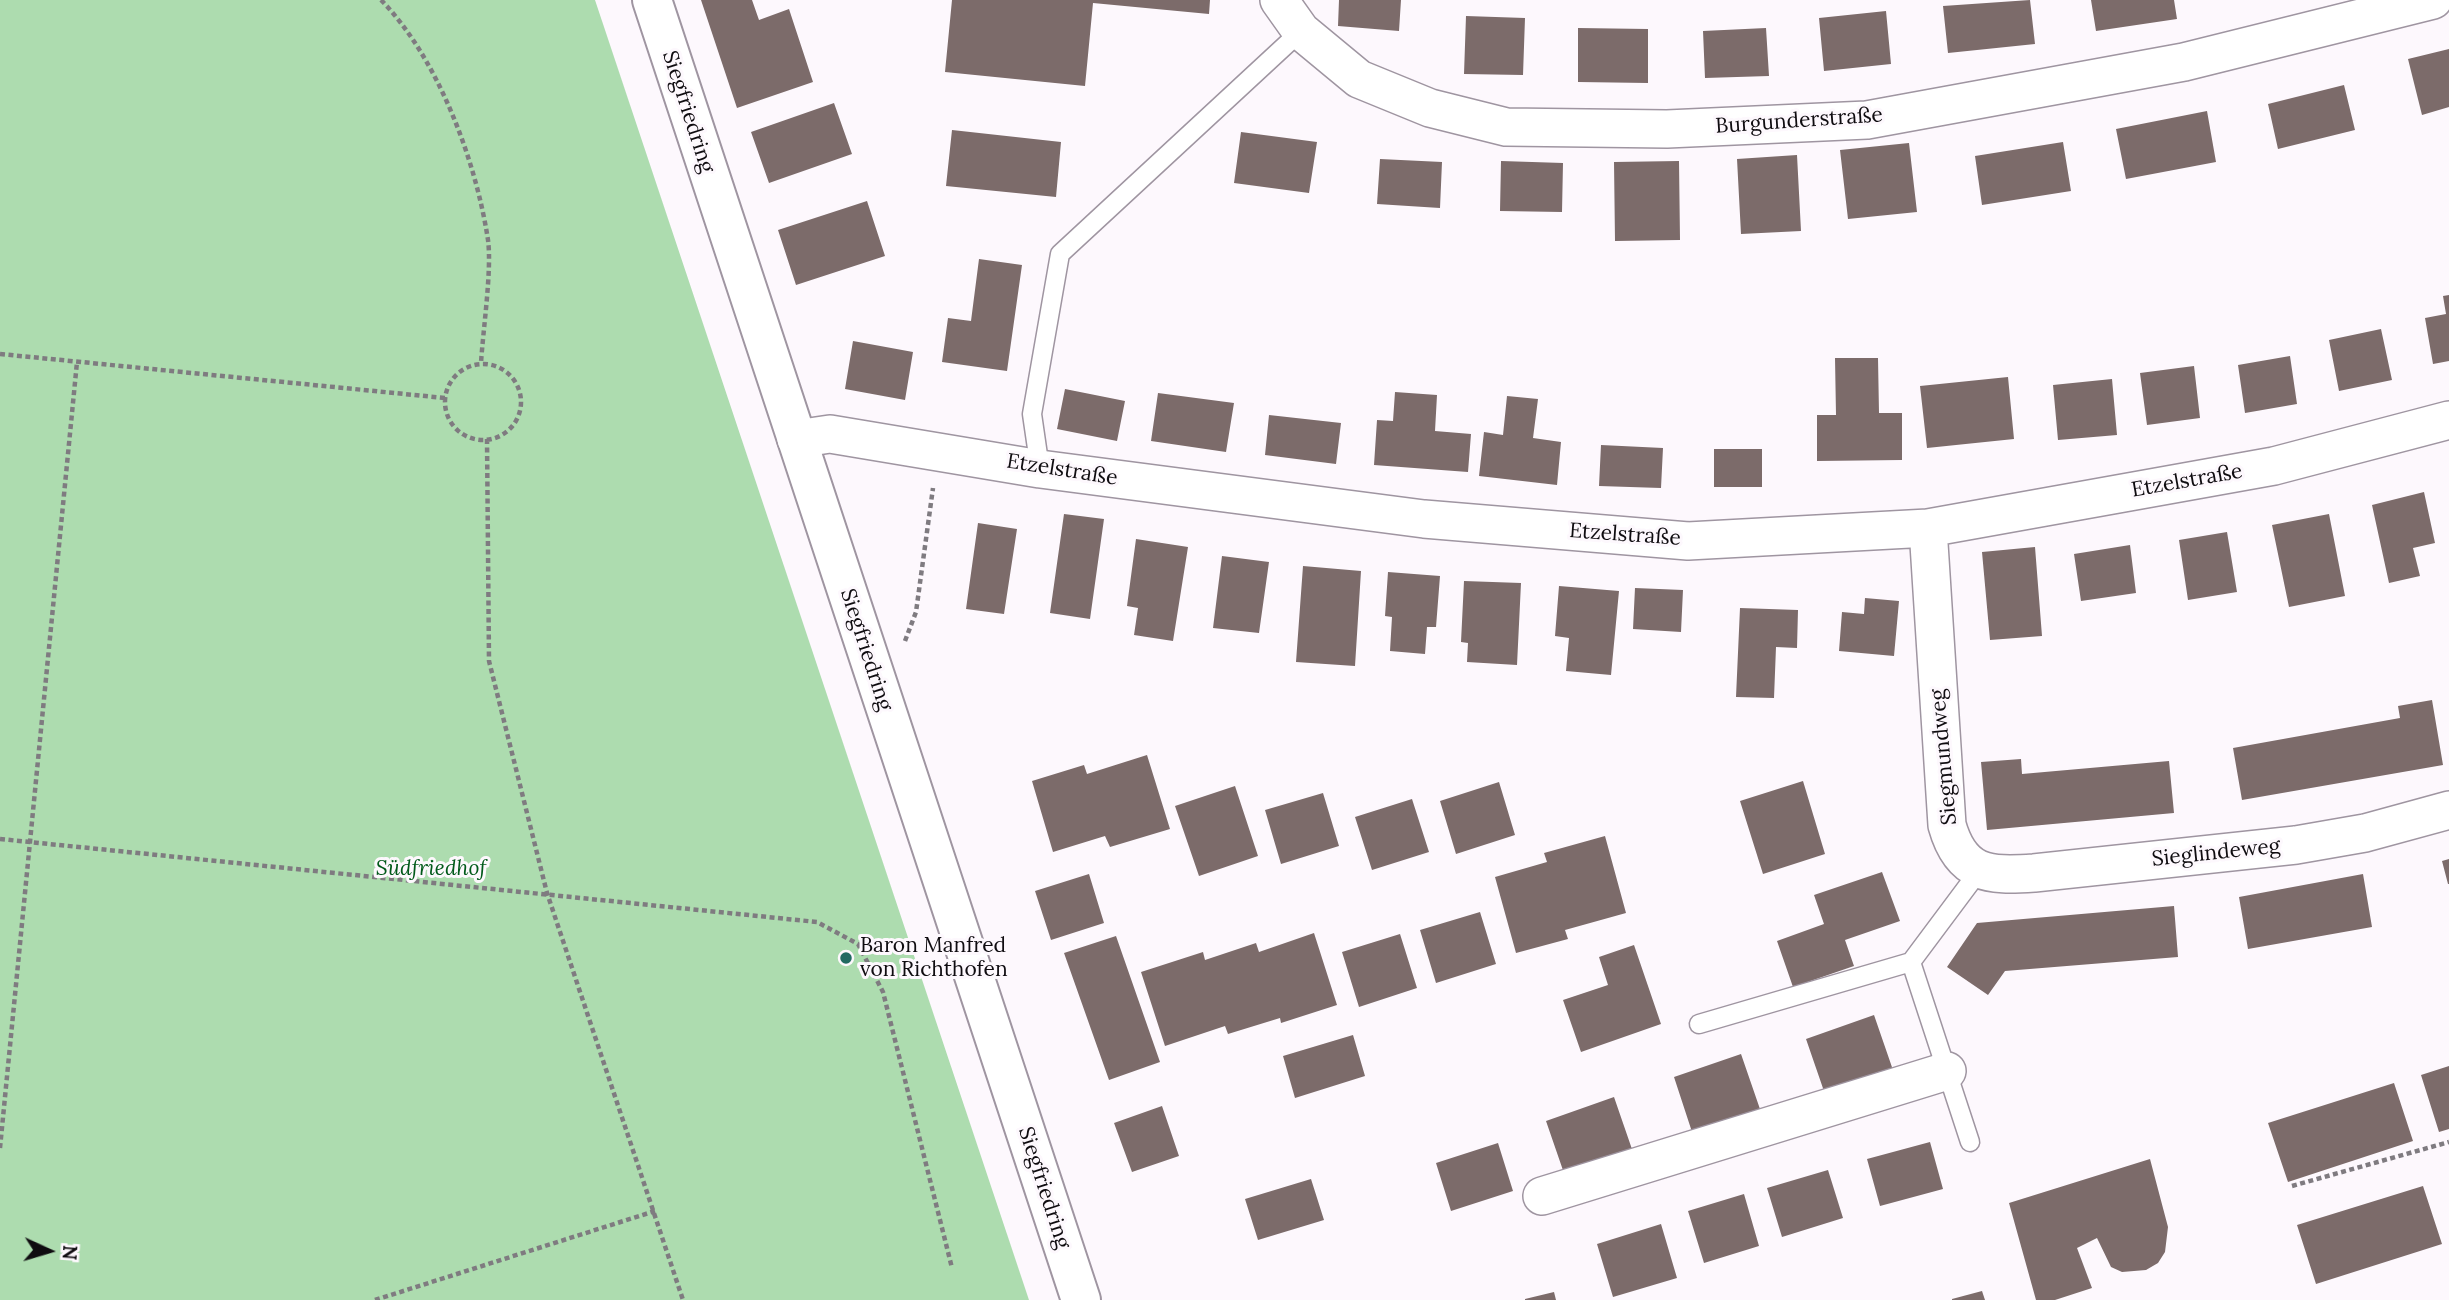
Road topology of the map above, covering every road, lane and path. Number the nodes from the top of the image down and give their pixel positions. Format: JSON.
{"nodes":[{"id":1,"x":381,"y":0,"type":"edge"},
{"id":2,"x":652,"y":0,"type":"edge"},
{"id":3,"x":1279,"y":0,"type":"edge"},
{"id":4,"x":2433,"y":0,"type":"edge"},
{"id":5,"x":1301,"y":30,"type":"junction"},
{"id":6,"x":0,"y":354,"type":"edge"},
{"id":7,"x":77,"y":362,"type":"junction"},
{"id":8,"x":481,"y":363,"type":"junction"},
{"id":9,"x":445,"y":398,"type":"junction"},
{"id":10,"x":2449,"y":420,"type":"edge"},
{"id":11,"x":486,"y":439,"type":"junction"},
{"id":12,"x":796,"y":439,"type":"junction"},
{"id":13,"x":939,"y":451,"type":"junction"},
{"id":14,"x":1040,"y":469,"type":"junction"},
{"id":15,"x":1928,"y":528,"type":"junction"},
{"id":16,"x":904,"y":644,"type":"dead end"},
{"id":17,"x":2449,"y":810,"type":"edge"},
{"id":18,"x":0,"y":839,"type":"edge"},
{"id":19,"x":30,"y":843,"type":"junction"},
{"id":20,"x":1979,"y":871,"type":"junction"},
{"id":21,"x":547,"y":893,"type":"junction"},
{"id":22,"x":1911,"y":961,"type":"junction"},
{"id":23,"x":1699,"y":1024,"type":"dead end"},
{"id":24,"x":1947,"y":1071,"type":"junction"},
{"id":25,"x":1970,"y":1142,"type":"dead end"},
{"id":26,"x":2449,"y":1142,"type":"edge"},
{"id":27,"x":0,"y":1148,"type":"edge"},
{"id":28,"x":2292,"y":1186,"type":"dead end"},
{"id":29,"x":1542,"y":1196,"type":"dead end"},
{"id":30,"x":655,"y":1211,"type":"junction"},
{"id":31,"x":952,"y":1268,"type":"dead end"},
{"id":32,"x":375,"y":1300,"type":"edge"},
{"id":33,"x":683,"y":1300,"type":"edge"},
{"id":34,"x":1081,"y":1300,"type":"edge"}],
"edges":[{"from":1,"to":8,"type":"path"},
{"from":2,"to":12,"type":"main road","name":"Siegfriedring"},
{"from":3,"to":5,"type":"street","name":"Burgunderstraße"},
{"from":4,"to":5,"type":"street","name":"Burgunderstraße"},
{"from":5,"to":14,"type":"lane"},
{"from":6,"to":7,"type":"path"},
{"from":7,"to":9,"type":"path"},
{"from":7,"to":19,"type":"path"},
{"from":8,"to":9,"type":"path"},
{"from":8,"to":11,"type":"path"},
{"from":9,"to":11,"type":"path"},
{"from":10,"to":15,"type":"street","name":"Etzelstraße"},
{"from":11,"to":21,"type":"path"},
{"from":12,"to":13,"type":"street","name":"Etzelstraße"},
{"from":12,"to":34,"type":"main road","name":"Siegfriedring"},
{"from":13,"to":14,"type":"street","name":"Etzelstraße"},
{"from":13,"to":16,"type":"path"},
{"from":14,"to":15,"type":"street","name":"Etzelstraße"},
{"from":15,"to":20,"type":"street","name":"Siegmundweg"},
{"from":17,"to":20,"type":"street","name":"Sieglindeweg"},
{"from":18,"to":19,"type":"path"},
{"from":19,"to":21,"type":"path"},
{"from":19,"to":27,"type":"path"},
{"from":20,"to":22,"type":"lane"},
{"from":21,"to":30,"type":"path"},
{"from":21,"to":31,"type":"path"},
{"from":22,"to":23,"type":"lane"},
{"from":22,"to":24,"type":"lane"},
{"from":24,"to":25,"type":"lane"},
{"from":24,"to":29,"type":"street"},
{"from":26,"to":28,"type":"path"},
{"from":30,"to":32,"type":"path"},
{"from":30,"to":33,"type":"path"}]}
